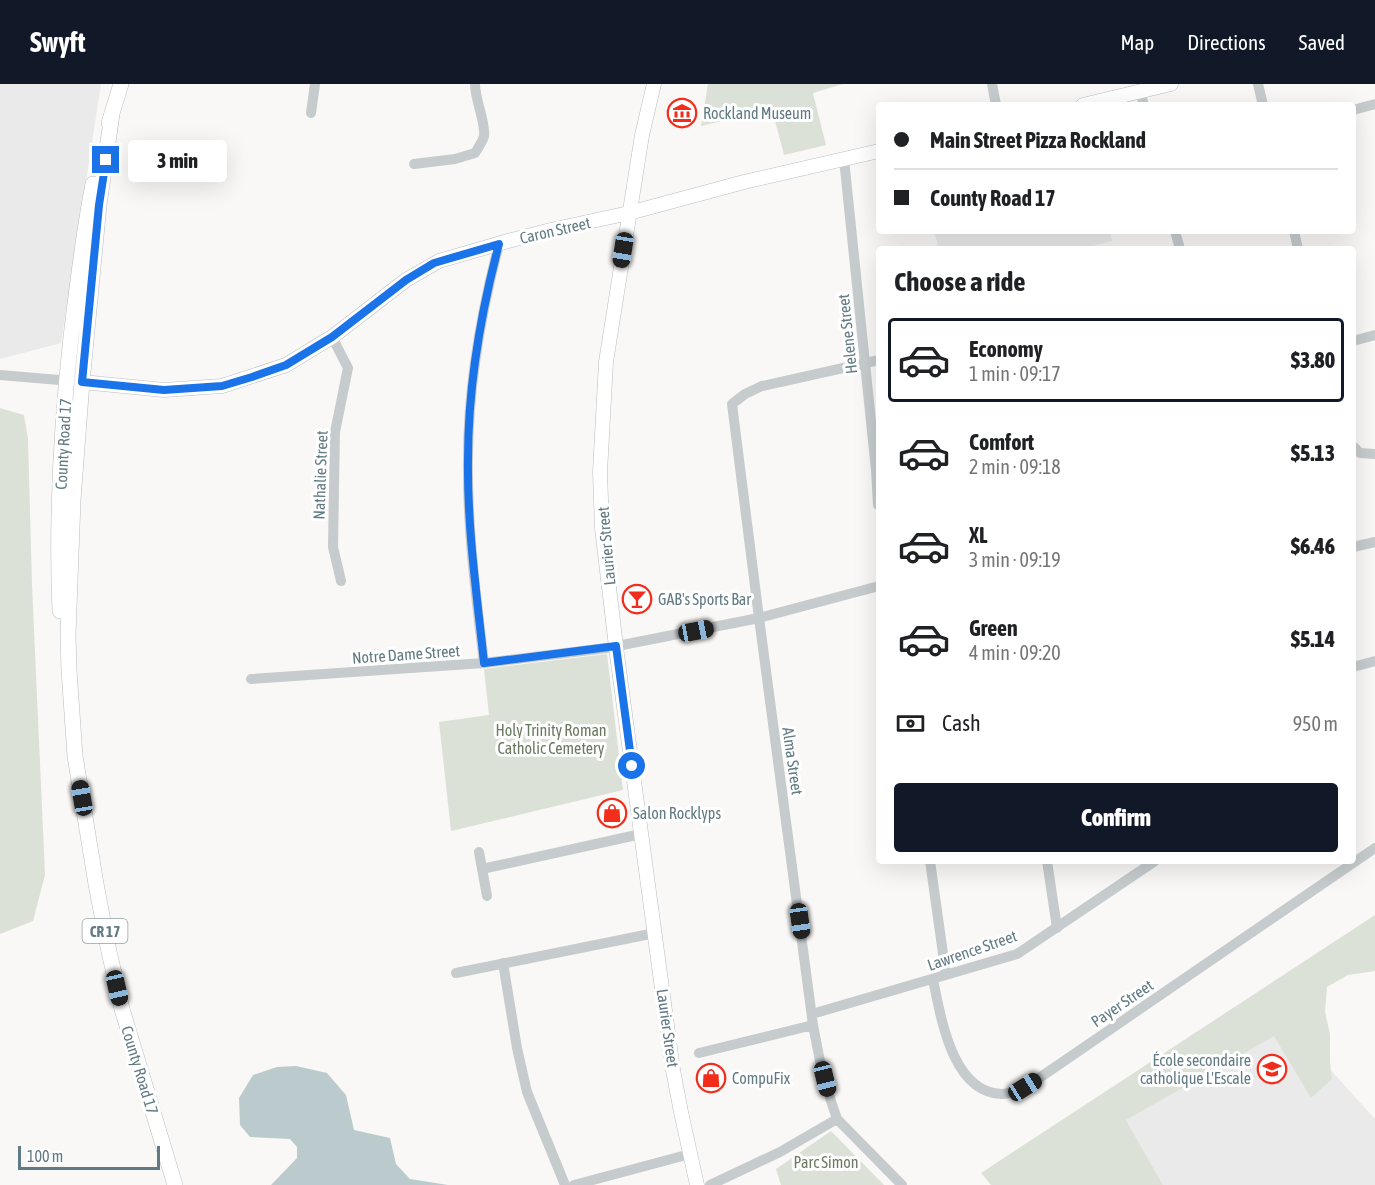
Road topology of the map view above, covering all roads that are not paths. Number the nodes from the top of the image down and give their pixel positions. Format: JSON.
{"nodes":[{"id":1,"x":121,"y":84,"type":"edge"},
{"id":2,"x":315,"y":84,"type":"edge"},
{"id":3,"x":475,"y":84,"type":"edge"},
{"id":4,"x":654,"y":84,"type":"edge"},
{"id":5,"x":992,"y":84,"type":"edge"},
{"id":6,"x":1171,"y":84,"type":"edge"},
{"id":7,"x":1258,"y":84,"type":"edge"},
{"id":8,"x":1142,"y":98,"type":"edge"},
{"id":9,"x":995,"y":102,"type":"edge"},
{"id":10,"x":1108,"y":102,"type":"edge"},
{"id":11,"x":1262,"y":102,"type":"edge"},
{"id":12,"x":1375,"y":104,"type":"edge"},
{"id":13,"x":1356,"y":109,"type":"edge"},
{"id":14,"x":311,"y":113,"type":"dead end"},
{"id":15,"x":876,"y":153,"type":"edge"},
{"id":16,"x":844,"y":159,"type":"junction"},
{"id":17,"x":414,"y":164,"type":"dead end"},
{"id":18,"x":628,"y":213,"type":"junction"},
{"id":19,"x":499,"y":244,"type":"junction"},
{"id":20,"x":1375,"y":335,"type":"edge"},
{"id":21,"x":332,"y":337,"type":"junction"},
{"id":22,"x":1356,"y":340,"type":"edge"},
{"id":23,"x":876,"y":361,"type":"edge"},
{"id":24,"x":865,"y":363,"type":"junction"},
{"id":25,"x":0,"y":375,"type":"edge"},
{"id":26,"x":74,"y":381,"type":"junction"},
{"id":27,"x":1356,"y":450,"type":"edge"},
{"id":28,"x":876,"y":454,"type":"edge"},
{"id":29,"x":1375,"y":454,"type":"edge"},
{"id":30,"x":1375,"y":542,"type":"edge"},
{"id":31,"x":1356,"y":546,"type":"edge"},
{"id":32,"x":341,"y":581,"type":"dead end"},
{"id":33,"x":876,"y":587,"type":"edge"},
{"id":34,"x":759,"y":618,"type":"junction"},
{"id":35,"x":616,"y":646,"type":"junction"},
{"id":36,"x":1375,"y":661,"type":"edge"},
{"id":37,"x":484,"y":663,"type":"junction"},
{"id":38,"x":1356,"y":666,"type":"edge"},
{"id":39,"x":250,"y":679,"type":"dead end"},
{"id":40,"x":641,"y":834,"type":"junction"},
{"id":41,"x":1375,"y":848,"type":"edge"},
{"id":42,"x":478,"y":852,"type":"dead end"},
{"id":43,"x":1356,"y":861,"type":"edge"},
{"id":44,"x":930,"y":864,"type":"edge"},
{"id":45,"x":1047,"y":864,"type":"edge"},
{"id":46,"x":1151,"y":864,"type":"edge"},
{"id":47,"x":1352,"y":864,"type":"edge"},
{"id":48,"x":482,"y":869,"type":"junction"},
{"id":49,"x":488,"y":896,"type":"dead end"},
{"id":50,"x":1056,"y":928,"type":"junction"},
{"id":51,"x":655,"y":933,"type":"junction"},
{"id":52,"x":503,"y":963,"type":"junction"},
{"id":53,"x":456,"y":973,"type":"dead end"},
{"id":54,"x":946,"y":975,"type":"junction"},
{"id":55,"x":933,"y":980,"type":"junction"},
{"id":56,"x":813,"y":1020,"type":"junction"},
{"id":57,"x":699,"y":1053,"type":"dead end"},
{"id":58,"x":837,"y":1119,"type":"junction"},
{"id":59,"x":690,"y":1154,"type":"junction"},
{"id":60,"x":175,"y":1185,"type":"edge"},
{"id":61,"x":565,"y":1185,"type":"edge"},
{"id":62,"x":574,"y":1185,"type":"edge"},
{"id":63,"x":697,"y":1185,"type":"edge"},
{"id":64,"x":710,"y":1185,"type":"edge"},
{"id":65,"x":902,"y":1185,"type":"edge"}],
"edges":[{"from":1,"to":26,"type":"main road","name":"County Road 17","number":"CR 17"},
{"from":2,"to":14,"type":"street"},
{"from":3,"to":17,"type":"street"},
{"from":4,"to":18,"type":"main road","name":"Laurier Street"},
{"from":5,"to":9,"type":"street"},
{"from":6,"to":8,"type":"main road"},
{"from":7,"to":11,"type":"street"},
{"from":8,"to":10,"type":"main road"},
{"from":12,"to":13,"type":"street"},
{"from":15,"to":16,"type":"main road","name":"Caron Street"},
{"from":16,"to":18,"type":"main road","name":"Caron Street"},
{"from":16,"to":24,"type":"street","name":"Helene Street"},
{"from":18,"to":19,"type":"main road","name":"Caron Street"},
{"from":18,"to":35,"type":"main road","name":"Laurier Street"},
{"from":19,"to":21,"type":"main road","name":"Caron Street"},
{"from":19,"to":37,"type":"street"},
{"from":20,"to":22,"type":"street"},
{"from":21,"to":26,"type":"main road","name":"Caron Street"},
{"from":21,"to":32,"type":"street","name":"Nathalie Street"},
{"from":23,"to":24,"type":"street"},
{"from":24,"to":28,"type":"street","name":"Helene Street"},
{"from":24,"to":34,"type":"street","name":"Alma Street"},
{"from":25,"to":26,"type":"street"},
{"from":26,"to":60,"type":"main road","name":"County Road 17","number":"CR 17"},
{"from":27,"to":29,"type":"street"},
{"from":30,"to":31,"type":"street"},
{"from":33,"to":34,"type":"street","name":"Notre Dame Street"},
{"from":34,"to":35,"type":"street","name":"Notre Dame Street"},
{"from":34,"to":56,"type":"street","name":"Alma Street"},
{"from":35,"to":37,"type":"street","name":"Notre Dame Street"},
{"from":35,"to":40,"type":"main road","name":"Laurier Street"},
{"from":36,"to":38,"type":"street"},
{"from":37,"to":39,"type":"street","name":"Notre Dame Street"},
{"from":40,"to":48,"type":"street"},
{"from":40,"to":51,"type":"main road","name":"Laurier Street"},
{"from":41,"to":43,"type":"street","name":"Payer Street"},
{"from":42,"to":48,"type":"street"},
{"from":44,"to":54,"type":"street"},
{"from":45,"to":50,"type":"street"},
{"from":46,"to":50,"type":"street","name":"Lawrence Street"},
{"from":47,"to":55,"type":"street","name":"Payer Street"},
{"from":48,"to":49,"type":"street"},
{"from":50,"to":54,"type":"street","name":"Lawrence Street"},
{"from":51,"to":52,"type":"street"},
{"from":51,"to":59,"type":"main road","name":"Laurier Street"},
{"from":52,"to":53,"type":"street"},
{"from":52,"to":61,"type":"street"},
{"from":54,"to":55,"type":"street","name":"Lawrence Street"},
{"from":55,"to":56,"type":"street","name":"Lawrence Street"},
{"from":56,"to":57,"type":"street","name":"Lawrence Street"},
{"from":56,"to":58,"type":"street","name":"Alma Street"},
{"from":58,"to":64,"type":"street"},
{"from":58,"to":65,"type":"street"},
{"from":59,"to":62,"type":"street"},
{"from":59,"to":63,"type":"main road","name":"Laurier Street"}]}
